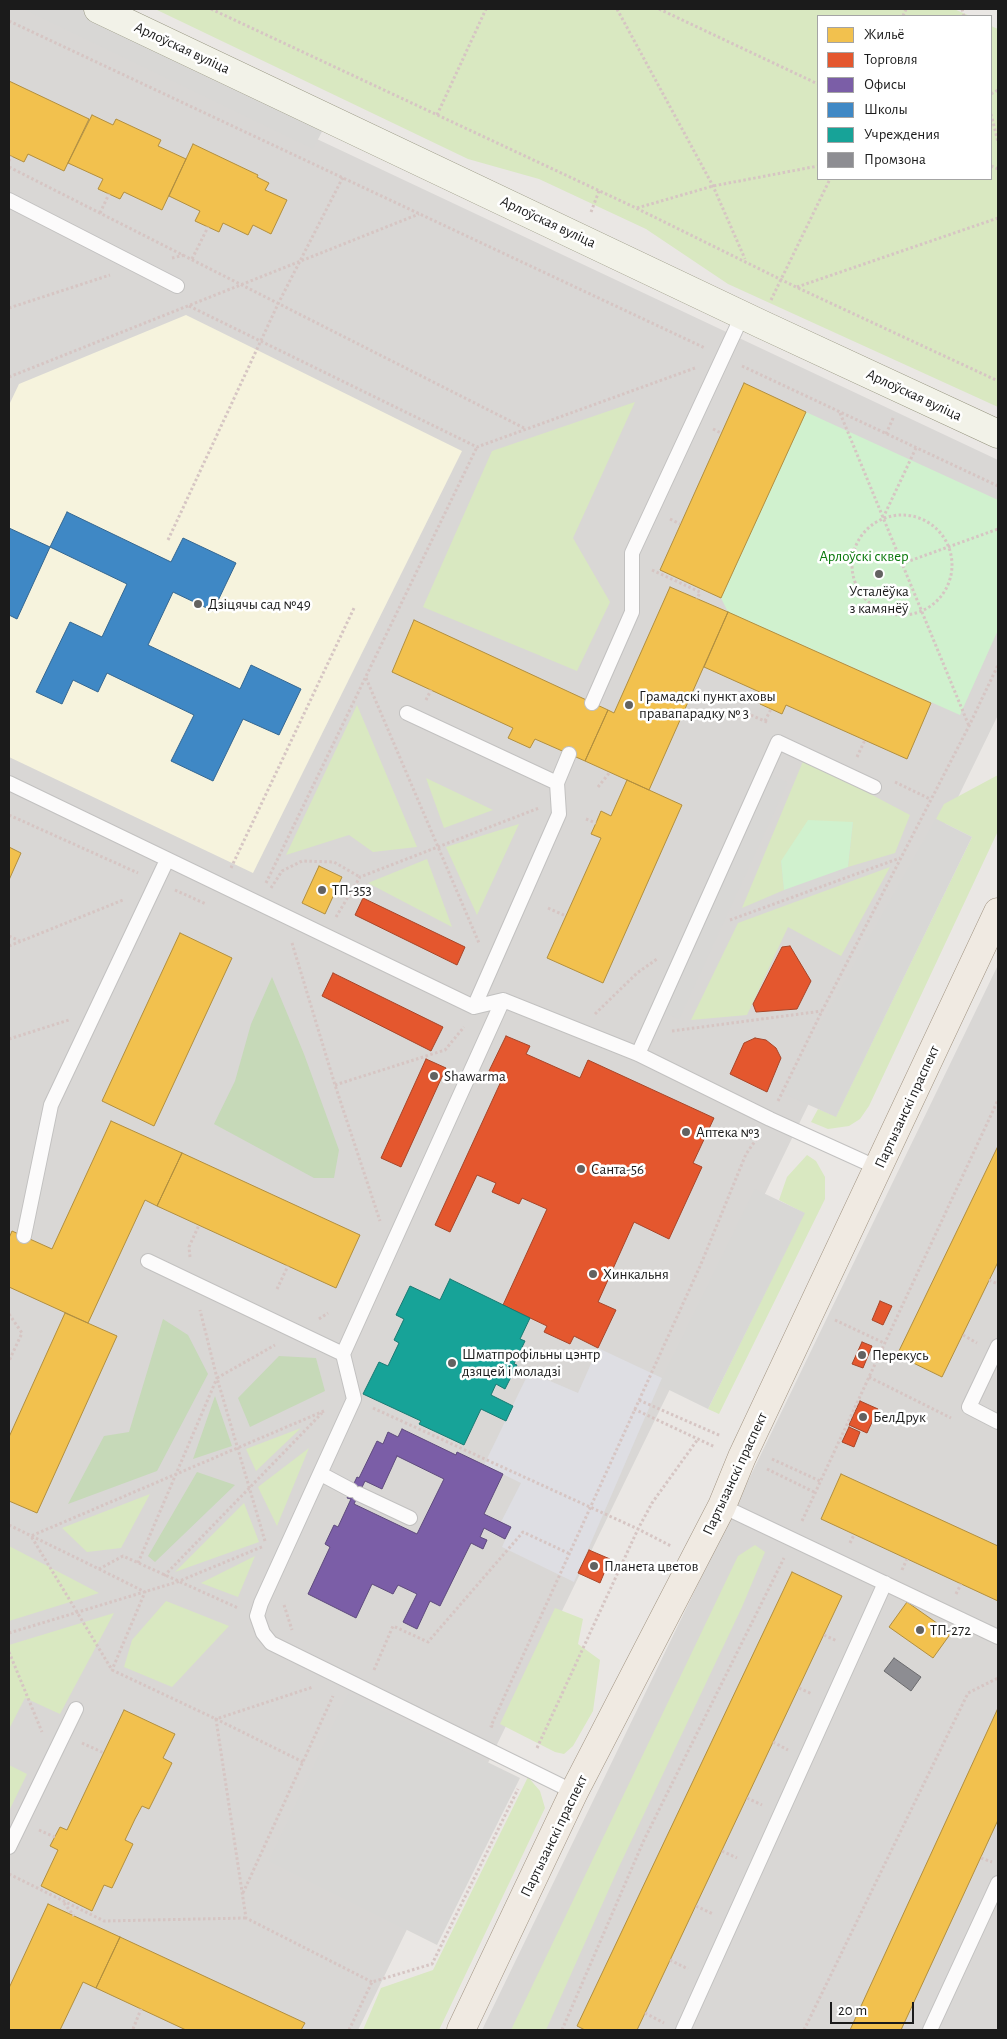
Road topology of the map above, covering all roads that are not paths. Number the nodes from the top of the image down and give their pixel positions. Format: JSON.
{"nodes":[{"id":1,"x":98,"y":9,"type":"edge"},
{"id":2,"x":9,"y":200,"type":"edge"},
{"id":3,"x":178,"y":286,"type":"dead end"},
{"id":4,"x":743,"y":314,"type":"junction"},
{"id":5,"x":998,"y":434,"type":"edge"},
{"id":6,"x":592,"y":703,"type":"dead end"},
{"id":7,"x":407,"y":713,"type":"dead end"},
{"id":8,"x":569,"y":754,"type":"dead end"},
{"id":9,"x":9,"y":783,"type":"edge"},
{"id":10,"x":557,"y":783,"type":"junction"},
{"id":11,"x":874,"y":787,"type":"dead end"},
{"id":12,"x":167,"y":860,"type":"junction"},
{"id":13,"x":995,"y":927,"type":"edge"},
{"id":14,"x":503,"y":1000,"type":"junction"},
{"id":15,"x":474,"y":1007,"type":"junction"},
{"id":16,"x":638,"y":1054,"type":"junction"},
{"id":17,"x":878,"y":1168,"type":"junction"},
{"id":18,"x":24,"y":1236,"type":"dead end"},
{"id":19,"x":148,"y":1262,"type":"dead end"},
{"id":20,"x":998,"y":1346,"type":"edge"},
{"id":21,"x":343,"y":1354,"type":"junction"},
{"id":22,"x":998,"y":1422,"type":"edge"},
{"id":23,"x":321,"y":1474,"type":"junction"},
{"id":24,"x":722,"y":1506,"type":"junction"},
{"id":25,"x":410,"y":1518,"type":"dead end"},
{"id":26,"x":885,"y":1583,"type":"junction"},
{"id":27,"x":998,"y":1637,"type":"edge"},
{"id":28,"x":76,"y":1709,"type":"dead end"},
{"id":29,"x":574,"y":1792,"type":"junction"},
{"id":30,"x":9,"y":1847,"type":"edge"},
{"id":31,"x":998,"y":1883,"type":"edge"},
{"id":32,"x":460,"y":2030,"type":"edge"},
{"id":33,"x":683,"y":2030,"type":"edge"},
{"id":34,"x":930,"y":2030,"type":"edge"}],
"edges":[{"from":1,"to":4,"type":"street","name":"Арлоўская вуліца"},
{"from":2,"to":3,"type":"lane"},
{"from":4,"to":5,"type":"street","name":"Арлоўская вуліца"},
{"from":4,"to":6,"type":"lane"},
{"from":7,"to":10,"type":"lane"},
{"from":8,"to":10,"type":"lane"},
{"from":9,"to":12,"type":"lane"},
{"from":10,"to":15,"type":"lane"},
{"from":11,"to":16,"type":"lane"},
{"from":12,"to":15,"type":"lane"},
{"from":12,"to":18,"type":"lane"},
{"from":13,"to":17,"type":"main road","name":"Партызанскі праспект"},
{"from":14,"to":15,"type":"lane"},
{"from":14,"to":16,"type":"lane"},
{"from":14,"to":21,"type":"lane"},
{"from":16,"to":17,"type":"lane"},
{"from":17,"to":24,"type":"main road","name":"Партызанскі праспект"},
{"from":19,"to":21,"type":"lane"},
{"from":20,"to":22,"type":"lane"},
{"from":21,"to":23,"type":"lane"},
{"from":23,"to":25,"type":"lane"},
{"from":23,"to":29,"type":"lane"},
{"from":24,"to":26,"type":"lane"},
{"from":24,"to":29,"type":"main road","name":"Партызанскі праспект"},
{"from":26,"to":27,"type":"lane"},
{"from":26,"to":33,"type":"lane"},
{"from":28,"to":30,"type":"lane"},
{"from":29,"to":32,"type":"main road","name":"Партызанскі праспект"},
{"from":31,"to":34,"type":"lane"}]}
